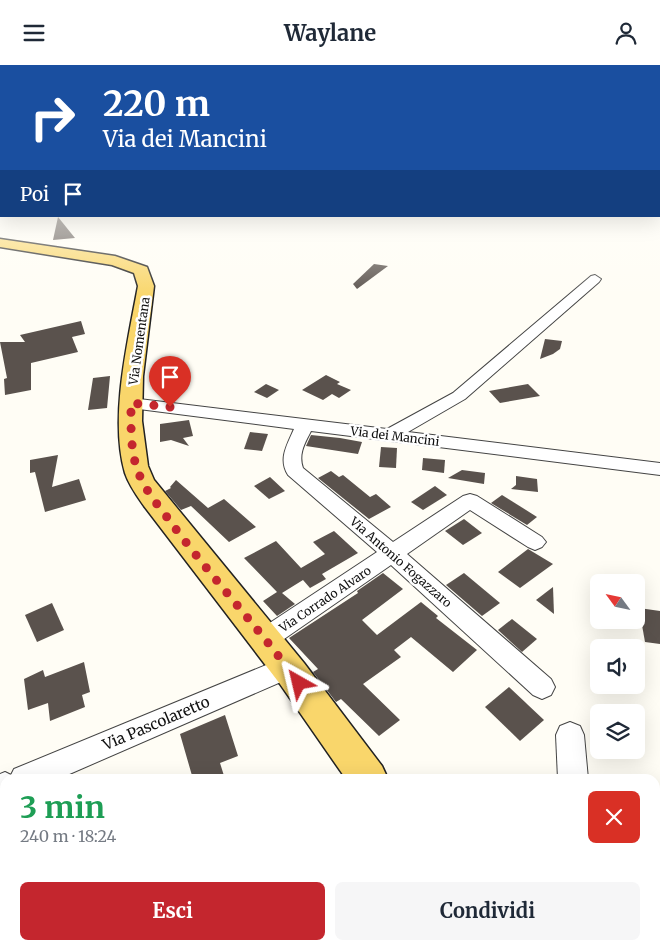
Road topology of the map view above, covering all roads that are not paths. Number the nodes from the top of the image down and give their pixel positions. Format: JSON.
{"nodes":[{"id":1,"x":0,"y":243,"type":"edge"},
{"id":2,"x":595,"y":279,"type":"dead end"},
{"id":3,"x":131,"y":403,"type":"junction"},
{"id":4,"x":306,"y":425,"type":"junction"},
{"id":5,"x":390,"y":435,"type":"junction"},
{"id":6,"x":660,"y":469,"type":"edge"},
{"id":7,"x":535,"y":542,"type":"dead end"},
{"id":8,"x":392,"y":553,"type":"junction"},
{"id":9,"x":266,"y":639,"type":"junction"},
{"id":10,"x":288,"y":667,"type":"junction"},
{"id":11,"x":542,"y":687,"type":"dead end"},
{"id":12,"x":570,"y":735,"type":"dead end"},
{"id":13,"x":36,"y":774,"type":"edge"},
{"id":14,"x":365,"y":774,"type":"edge"},
{"id":15,"x":573,"y":774,"type":"edge"}],
"edges":[{"from":1,"to":3,"type":"main road","name":"Via Nomentana"},
{"from":2,"to":5,"type":"street"},
{"from":3,"to":4,"type":"street","name":"Via dei Mancini"},
{"from":3,"to":9,"type":"main road","name":"Via Nomentana"},
{"from":4,"to":5,"type":"street","name":"Via dei Mancini"},
{"from":4,"to":8,"type":"street","name":"Via Antonio Fogazzaro"},
{"from":5,"to":6,"type":"street","name":"Via dei Mancini"},
{"from":7,"to":8,"type":"street","name":"Via Corrado Alvaro"},
{"from":8,"to":9,"type":"street","name":"Via Corrado Alvaro"},
{"from":8,"to":11,"type":"street","name":"Via Antonio Fogazzaro"},
{"from":9,"to":10,"type":"main road","name":"Via Nomentana"},
{"from":10,"to":13,"type":"street","name":"Via Pascolaretto"},
{"from":10,"to":14,"type":"main road","name":"Via Nomentana"},
{"from":12,"to":15,"type":"street"}]}
